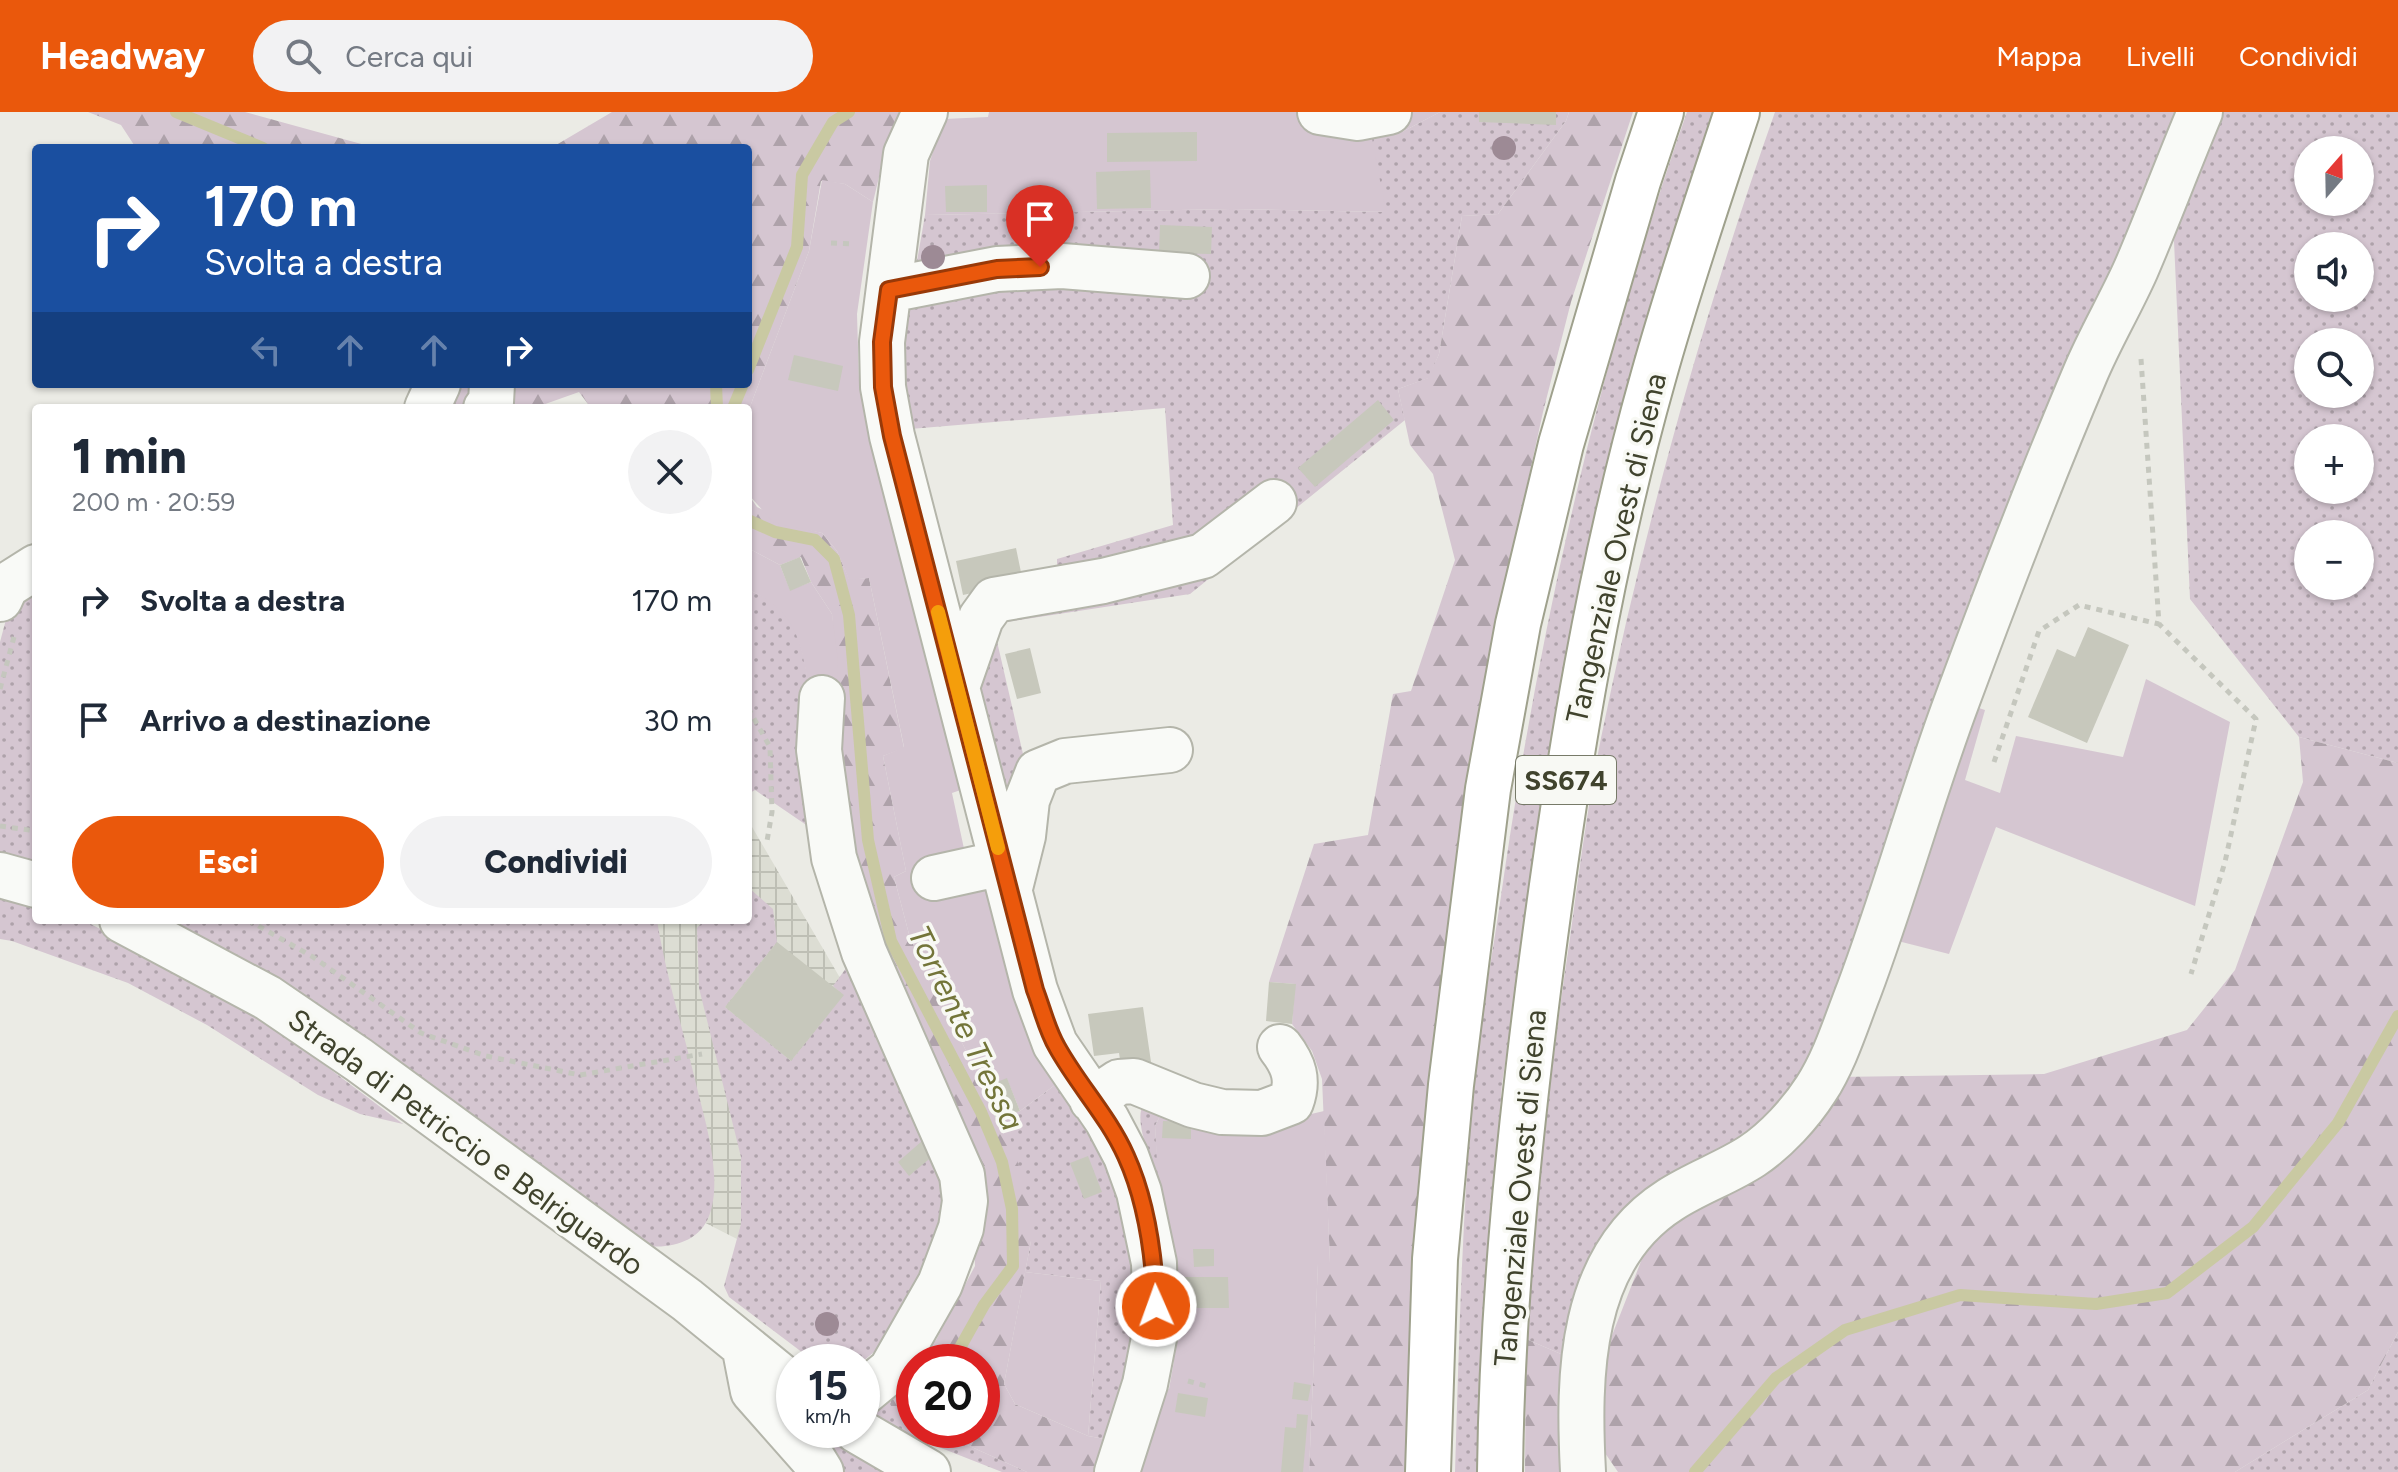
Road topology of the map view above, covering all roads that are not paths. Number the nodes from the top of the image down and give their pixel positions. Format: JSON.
{"nodes":[{"id":1,"x":1320,"y":112,"type":"edge"},
{"id":2,"x":1389,"y":112,"type":"edge"},
{"id":3,"x":1661,"y":112,"type":"edge"},
{"id":4,"x":1737,"y":112,"type":"edge"},
{"id":5,"x":2200,"y":112,"type":"edge"},
{"id":6,"x":928,"y":113,"type":"edge"},
{"id":7,"x":1187,"y":276,"type":"dead end"},
{"id":8,"x":889,"y":290,"type":"junction"},
{"id":9,"x":1274,"y":502,"type":"dead end"},
{"id":10,"x":32,"y":570,"type":"edge"},
{"id":11,"x":0,"y":599,"type":"edge"},
{"id":12,"x":957,"y":687,"type":"junction"},
{"id":13,"x":822,"y":698,"type":"dead end"},
{"id":14,"x":1170,"y":750,"type":"dead end"},
{"id":15,"x":0,"y":875,"type":"edge"},
{"id":16,"x":1006,"y":877,"type":"junction"},
{"id":17,"x":934,"y":878,"type":"dead end"},
{"id":18,"x":32,"y":884,"type":"edge"},
{"id":19,"x":129,"y":924,"type":"edge"},
{"id":20,"x":1280,"y":1047,"type":"dead end"},
{"id":21,"x":1092,"y":1100,"type":"junction"},
{"id":22,"x":745,"y":1350,"type":"junction"},
{"id":23,"x":776,"y":1373,"type":"edge"},
{"id":24,"x":880,"y":1379,"type":"edge"},
{"id":25,"x":880,"y":1444,"type":"edge"},
{"id":26,"x":1428,"y":1464,"type":"edge"},
{"id":27,"x":1500,"y":1470,"type":"edge"},
{"id":28,"x":821,"y":1472,"type":"edge"},
{"id":29,"x":928,"y":1472,"type":"edge"},
{"id":30,"x":1117,"y":1472,"type":"edge"},
{"id":31,"x":1583,"y":1472,"type":"edge"}],
"edges":[{"from":1,"to":2,"type":"street"},
{"from":3,"to":26,"type":"highway","number":"SS674"},
{"from":4,"to":27,"type":"highway","name":"Tangenziale Ovest di Siena","number":"SS674"},
{"from":5,"to":31,"type":"street"},
{"from":6,"to":8,"type":"street"},
{"from":7,"to":8,"type":"street"},
{"from":8,"to":12,"type":"street"},
{"from":9,"to":12,"type":"street"},
{"from":10,"to":11,"type":"street"},
{"from":12,"to":16,"type":"street"},
{"from":13,"to":24,"type":"street"},
{"from":14,"to":16,"type":"street"},
{"from":15,"to":18,"type":"street"},
{"from":16,"to":17,"type":"street"},
{"from":16,"to":21,"type":"street"},
{"from":19,"to":22,"type":"street","name":"Strada di Petriccio e Belriguardo"},
{"from":20,"to":21,"type":"street"},
{"from":21,"to":30,"type":"street"},
{"from":22,"to":23,"type":"street","name":"Strada di Petriccio e Belriguardo"},
{"from":22,"to":28,"type":"street"},
{"from":25,"to":29,"type":"street"}]}
